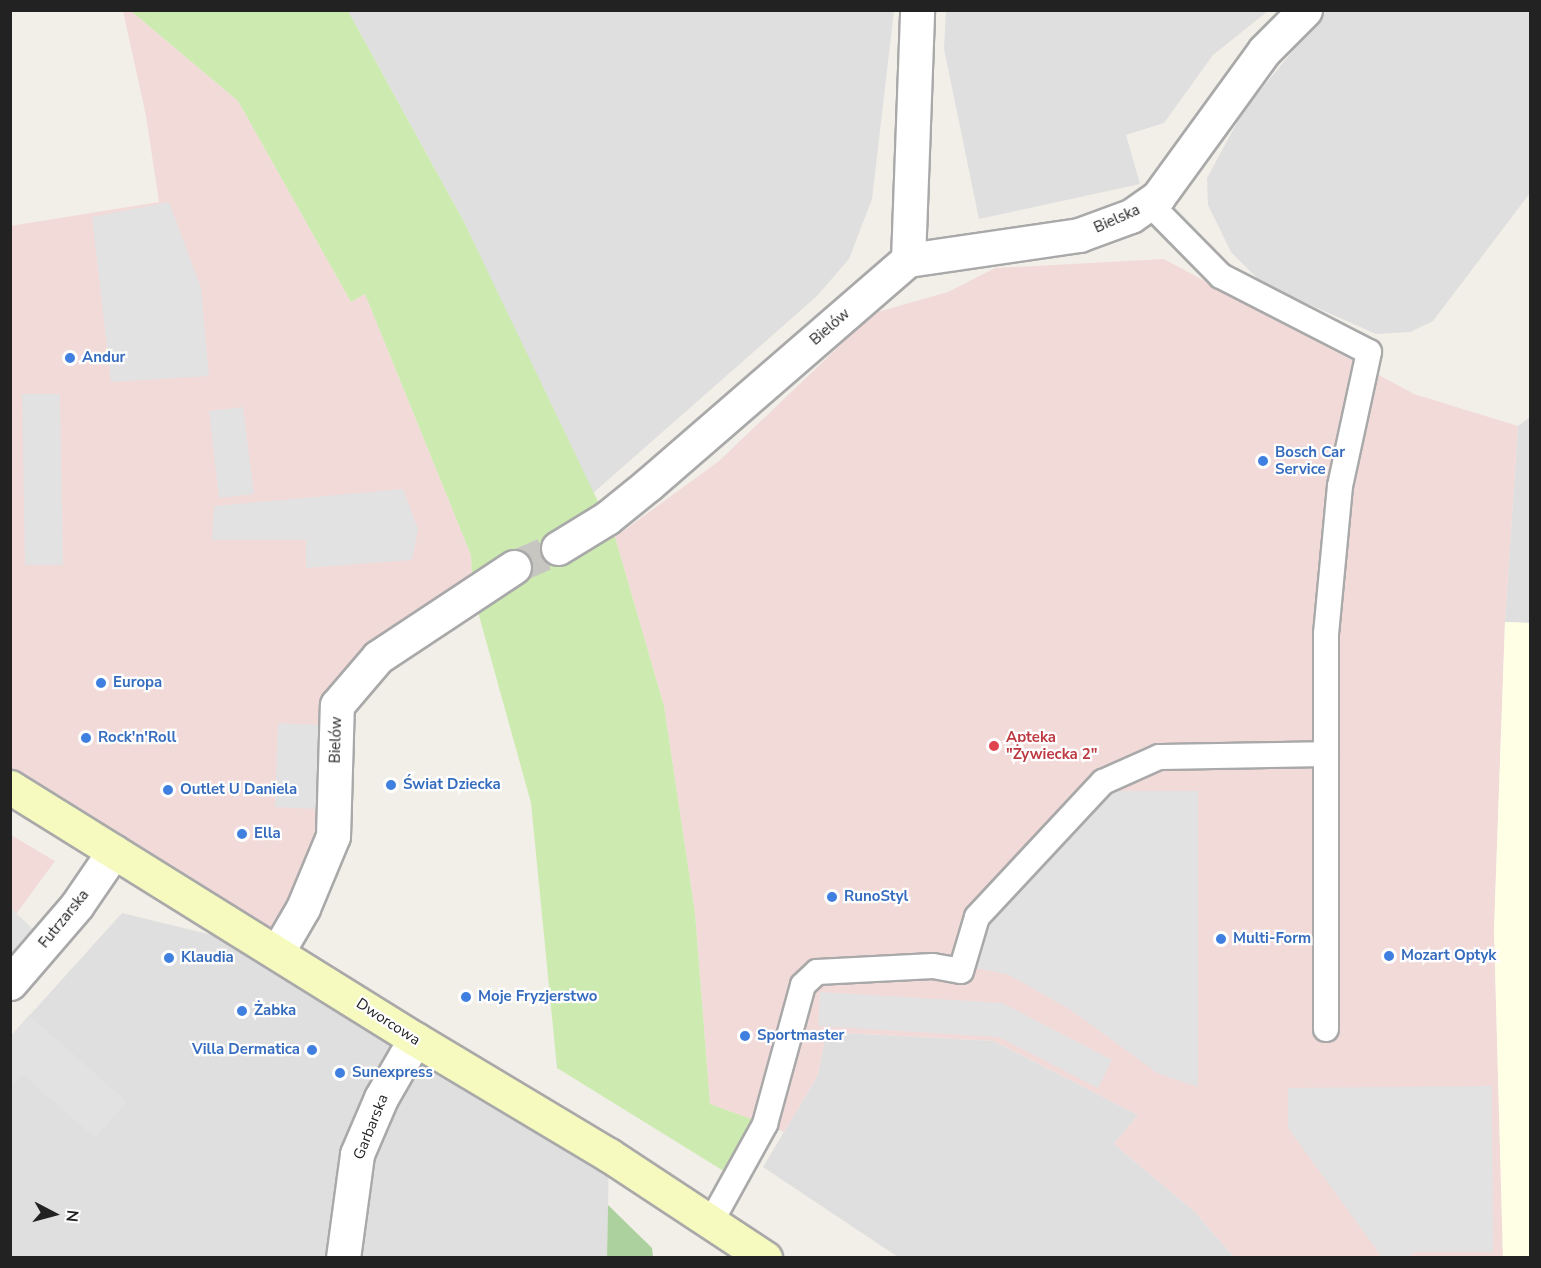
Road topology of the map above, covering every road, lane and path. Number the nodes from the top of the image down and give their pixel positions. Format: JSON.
{"nodes":[{"id":1,"x":917,"y":10,"type":"edge"},
{"id":2,"x":1305,"y":10,"type":"edge"},
{"id":3,"x":1150,"y":204,"type":"junction"},
{"id":4,"x":908,"y":260,"type":"junction"},
{"id":5,"x":558,"y":548,"type":"tunnel mouth"},
{"id":6,"x":514,"y":567,"type":"tunnel mouth"},
{"id":7,"x":1326,"y":754,"type":"junction"},
{"id":8,"x":10,"y":787,"type":"edge"},
{"id":9,"x":114,"y":851,"type":"junction"},
{"id":10,"x":278,"y":951,"type":"junction"},
{"id":11,"x":10,"y":984,"type":"edge"},
{"id":12,"x":1326,"y":1029,"type":"dead end"},
{"id":13,"x":415,"y":1039,"type":"junction"},
{"id":14,"x":711,"y":1222,"type":"junction"},
{"id":15,"x":343,"y":1257,"type":"edge"},
{"id":16,"x":765,"y":1257,"type":"edge"}],
"edges":[{"from":1,"to":4,"type":"street"},
{"from":2,"to":3,"type":"street","name":"Bielska"},
{"from":3,"to":4,"type":"street","name":"Bielska"},
{"from":3,"to":7,"type":"lane"},
{"from":4,"to":5,"type":"street","name":"Bielów"},
{"from":6,"to":10,"type":"street","name":"Bielów"},
{"from":7,"to":12,"type":"lane"},
{"from":7,"to":14,"type":"lane"},
{"from":8,"to":9,"type":"street","name":"Dworcowa"},
{"from":9,"to":10,"type":"street","name":"Dworcowa"},
{"from":9,"to":11,"type":"street","name":"Futrzarska"},
{"from":10,"to":13,"type":"street","name":"Dworcowa"},
{"from":13,"to":14,"type":"street","name":"Dworcowa"},
{"from":13,"to":15,"type":"street","name":"Garbarska"},
{"from":14,"to":16,"type":"street","name":"Dworcowa"}]}
